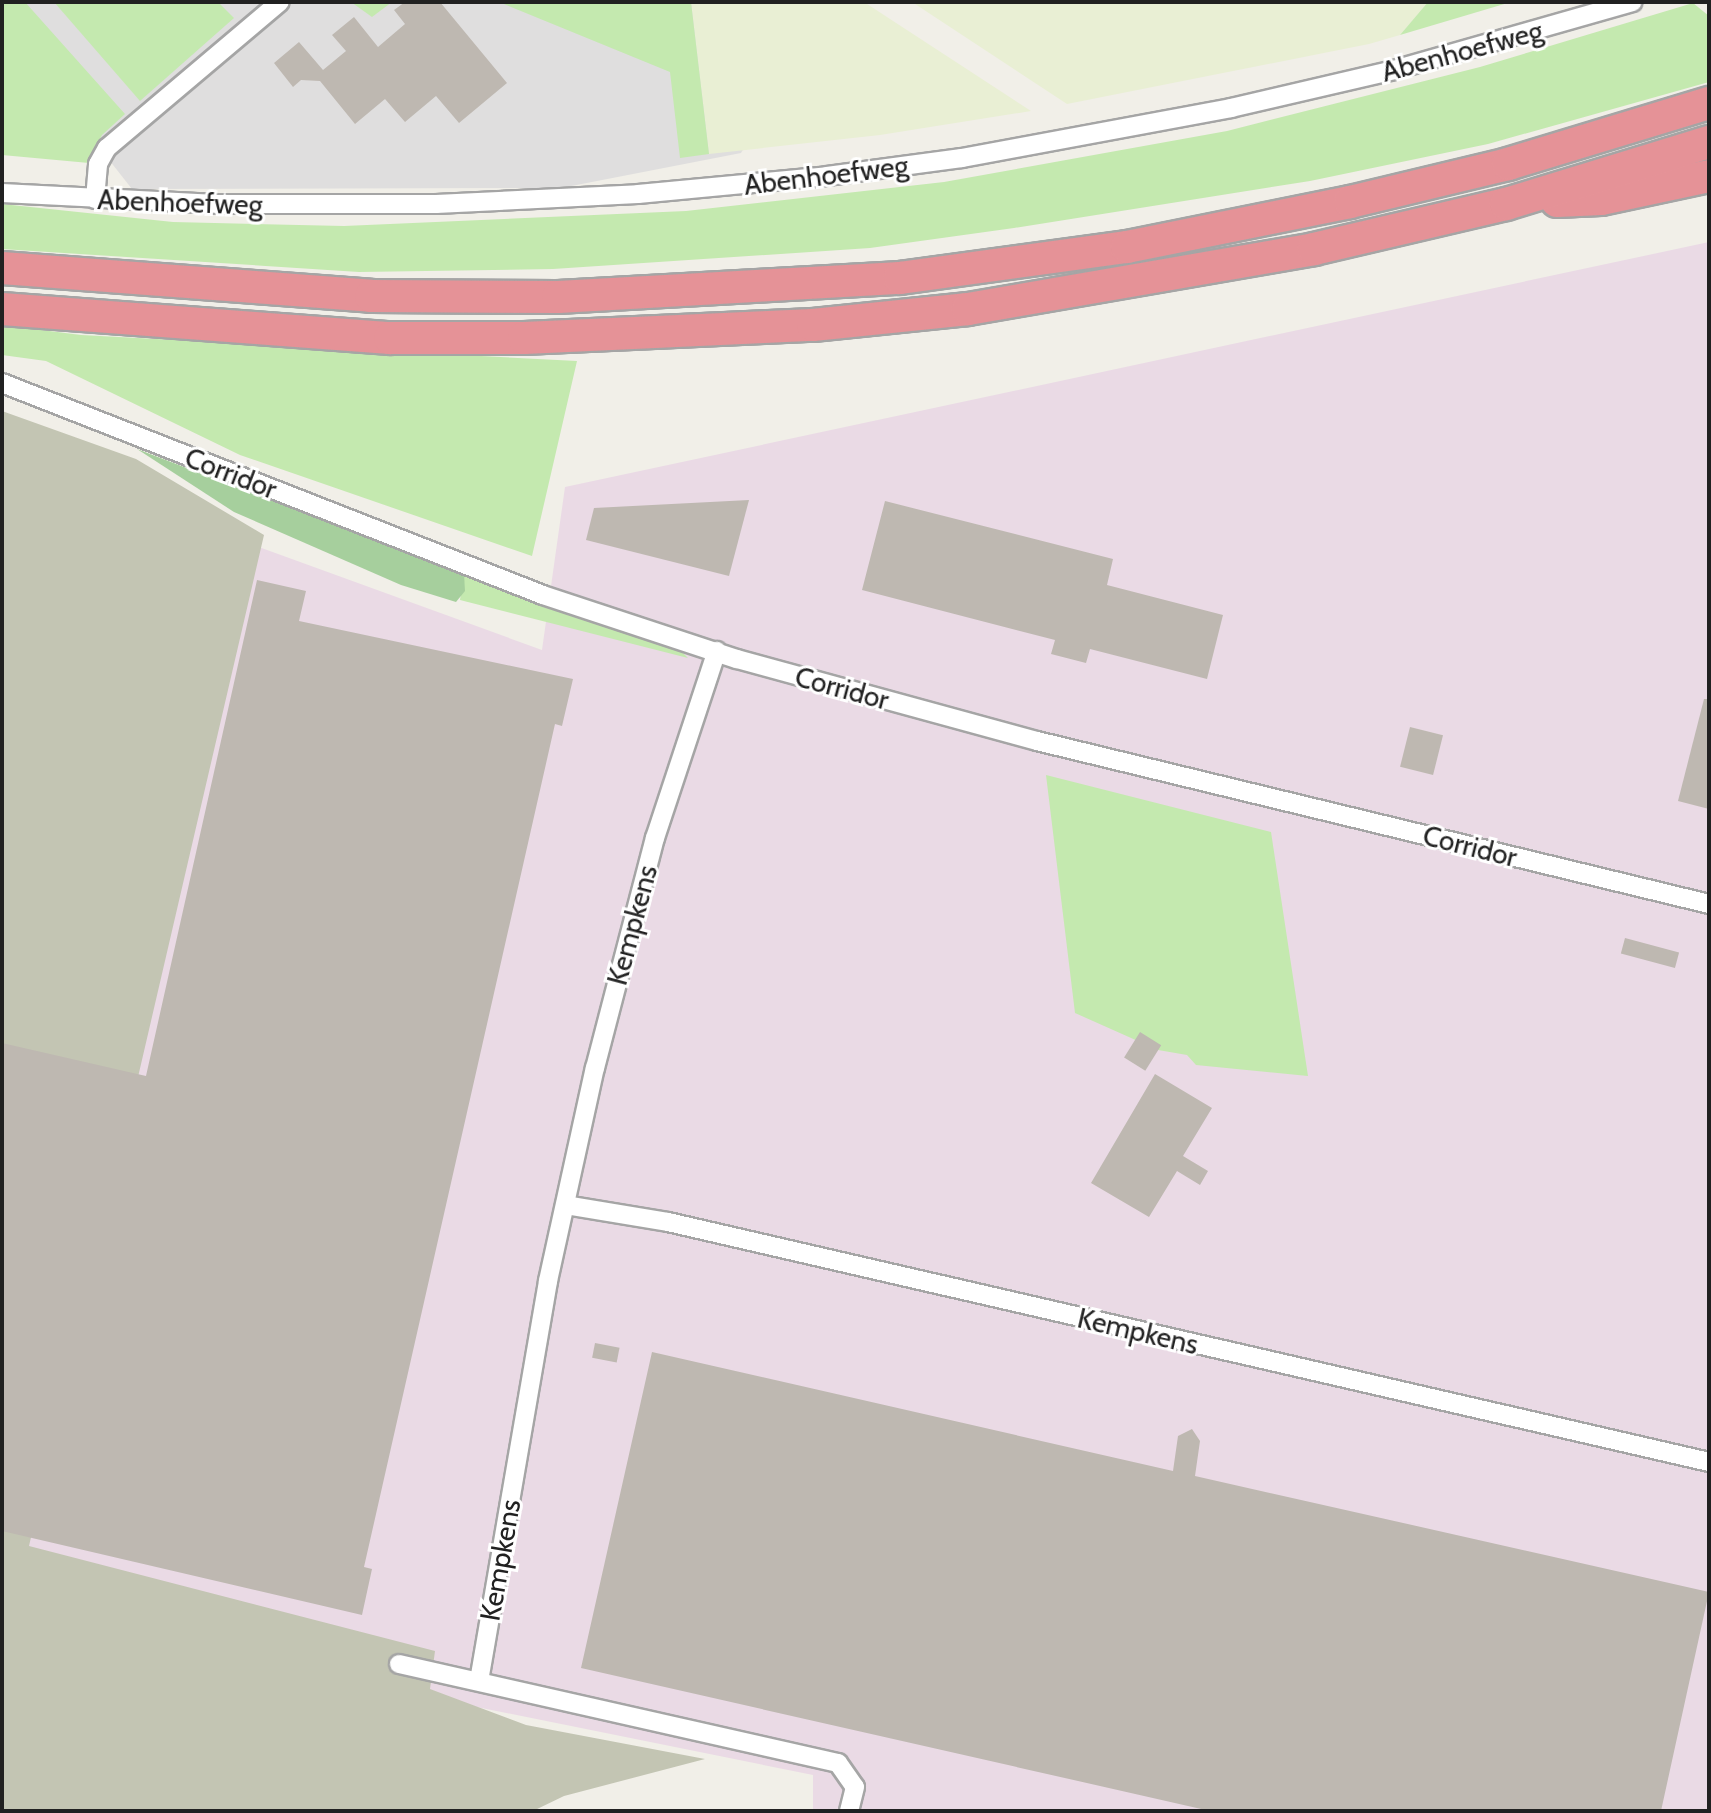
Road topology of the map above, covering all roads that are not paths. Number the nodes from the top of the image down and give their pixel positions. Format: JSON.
{"nodes":[{"id":1,"x":280,"y":2,"type":"edge"},
{"id":2,"x":1633,"y":2,"type":"edge"},
{"id":3,"x":1709,"y":103,"type":"edge"},
{"id":4,"x":1709,"y":142,"type":"edge"},
{"id":5,"x":1709,"y":176,"type":"edge"},
{"id":6,"x":2,"y":193,"type":"edge"},
{"id":7,"x":95,"y":199,"type":"junction"},
{"id":8,"x":1506,"y":204,"type":"junction"},
{"id":9,"x":2,"y":268,"type":"edge"},
{"id":10,"x":2,"y":309,"type":"edge"},
{"id":11,"x":2,"y":383,"type":"edge"},
{"id":12,"x":717,"y":651,"type":"junction"},
{"id":13,"x":1709,"y":904,"type":"edge"},
{"id":14,"x":566,"y":1205,"type":"junction"},
{"id":15,"x":1709,"y":1462,"type":"edge"},
{"id":16,"x":399,"y":1664,"type":"dead end"},
{"id":17,"x":479,"y":1681,"type":"junction"},
{"id":18,"x":849,"y":1811,"type":"edge"}],
"edges":[{"from":1,"to":7,"type":"street"},
{"from":2,"to":7,"type":"street","name":"Abenhoefweg"},
{"from":3,"to":9,"type":"highway"},
{"from":4,"to":8,"type":"highway"},
{"from":5,"to":8,"type":"highway"},
{"from":6,"to":7,"type":"street","name":"Abenhoefweg"},
{"from":8,"to":10,"type":"highway"},
{"from":11,"to":12,"type":"street","name":"Corridor"},
{"from":12,"to":13,"type":"street","name":"Corridor"},
{"from":12,"to":14,"type":"street","name":"Kempkens"},
{"from":14,"to":15,"type":"street","name":"Kempkens"},
{"from":14,"to":17,"type":"street","name":"Kempkens"},
{"from":16,"to":17,"type":"street"},
{"from":17,"to":18,"type":"street"}]}
